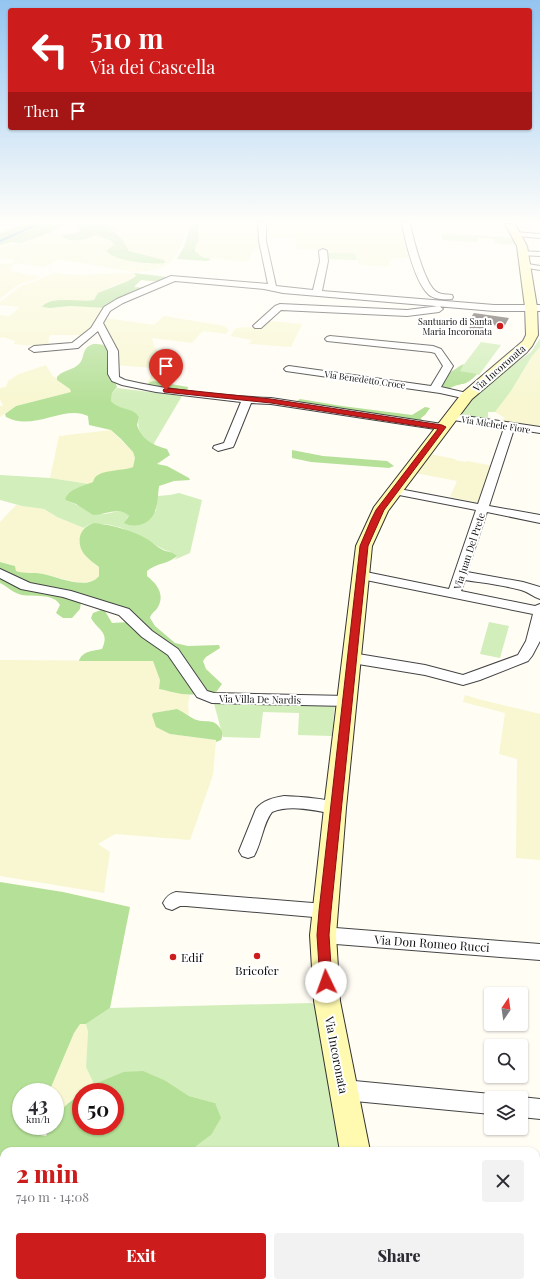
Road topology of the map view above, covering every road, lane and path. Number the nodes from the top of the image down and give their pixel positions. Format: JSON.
{"nodes":[{"id":1,"x":161,"y":284,"type":"edge"},
{"id":2,"x":252,"y":284,"type":"edge"},
{"id":3,"x":272,"y":284,"type":"edge"},
{"id":4,"x":319,"y":284,"type":"edge"},
{"id":5,"x":424,"y":284,"type":"edge"},
{"id":6,"x":534,"y":284,"type":"edge"},
{"id":7,"x":272,"y":288,"type":"junction"},
{"id":8,"x":317,"y":293,"type":"junction"},
{"id":9,"x":327,"y":294,"type":"junction"},
{"id":10,"x":436,"y":296,"type":"junction"},
{"id":11,"x":414,"y":302,"type":"junction"},
{"id":12,"x":494,"y":308,"type":"junction"},
{"id":13,"x":508,"y":308,"type":"junction"},
{"id":14,"x":535,"y":308,"type":"edge"},
{"id":15,"x":321,"y":309,"type":"junction"},
{"id":16,"x":99,"y":324,"type":"junction"},
{"id":17,"x":258,"y":326,"type":"dead end"},
{"id":18,"x":330,"y":339,"type":"dead end"},
{"id":19,"x":34,"y":349,"type":"dead end"},
{"id":20,"x":289,"y":369,"type":"dead end"},
{"id":21,"x":440,"y":390,"type":"junction"},
{"id":22,"x":467,"y":396,"type":"junction"},
{"id":23,"x":248,"y":400,"type":"junction"},
{"id":24,"x":447,"y":422,"type":"junction"},
{"id":25,"x":510,"y":426,"type":"junction"},
{"id":26,"x":540,"y":430,"type":"edge"},
{"id":27,"x":218,"y":448,"type":"dead end"},
{"id":28,"x":394,"y":491,"type":"junction"},
{"id":29,"x":483,"y":509,"type":"junction"},
{"id":30,"x":540,"y":519,"type":"edge"},
{"id":31,"x":0,"y":573,"type":"edge"},
{"id":32,"x":361,"y":575,"type":"junction"},
{"id":33,"x":461,"y":575,"type":"junction"},
{"id":34,"x":454,"y":593,"type":"junction"},
{"id":35,"x":540,"y":595,"type":"edge"},
{"id":36,"x":540,"y":610,"type":"edge"},
{"id":37,"x":352,"y":658,"type":"junction"},
{"id":38,"x":347,"y":701,"type":"junction"},
{"id":39,"x":335,"y":808,"type":"junction"},
{"id":40,"x":248,"y":851,"type":"dead end"},
{"id":41,"x":172,"y":903,"type":"dead end"},
{"id":42,"x":325,"y":911,"type":"junction"},
{"id":43,"x":323,"y":935,"type":"junction"},
{"id":44,"x":540,"y":952,"type":"edge"},
{"id":45,"x":344,"y":1090,"type":"junction"},
{"id":46,"x":484,"y":1103,"type":"edge"},
{"id":47,"x":528,"y":1108,"type":"edge"},
{"id":48,"x":540,"y":1109,"type":"edge"},
{"id":49,"x":354,"y":1147,"type":"edge"}],
"edges":[{"from":1,"to":16,"type":"street"},
{"from":2,"to":7,"type":"street"},
{"from":3,"to":7,"type":"street"},
{"from":4,"to":8,"type":"street"},
{"from":5,"to":10,"type":"street"},
{"from":6,"to":14,"type":"main road","name":"Via Incoronata"},
{"from":7,"to":8,"type":"street"},
{"from":8,"to":9,"type":"street"},
{"from":9,"to":11,"type":"street"},
{"from":9,"to":15,"type":"street"},
{"from":10,"to":11,"type":"street"},
{"from":10,"to":13,"type":"street"},
{"from":11,"to":12,"type":"street"},
{"from":12,"to":13,"type":"street"},
{"from":12,"to":15,"type":"street"},
{"from":13,"to":14,"type":"street"},
{"from":14,"to":22,"type":"main road","name":"Via Incoronata"},
{"from":15,"to":17,"type":"street"},
{"from":16,"to":19,"type":"street"},
{"from":16,"to":23,"type":"street","name":"Via Michele Fiore"},
{"from":18,"to":21,"type":"street"},
{"from":20,"to":21,"type":"street","name":"Via Benedetto Croce"},
{"from":21,"to":22,"type":"street","name":"Via Benedetto Croce"},
{"from":22,"to":24,"type":"main road","name":"Via Incoronata"},
{"from":23,"to":24,"type":"street","name":"Via Michele Fiore"},
{"from":23,"to":27,"type":"street"},
{"from":24,"to":25,"type":"street","name":"Via Michele Fiore"},
{"from":24,"to":28,"type":"main road","name":"Via Incoronata"},
{"from":25,"to":26,"type":"street","name":"Via Michele Fiore"},
{"from":25,"to":29,"type":"street","name":"Via Juan Del Prete"},
{"from":28,"to":29,"type":"street"},
{"from":28,"to":32,"type":"main road","name":"Via Incoronata"},
{"from":29,"to":30,"type":"street"},
{"from":29,"to":33,"type":"street","name":"Via Juan Del Prete"},
{"from":31,"to":38,"type":"street","name":"Via Villa De Nardis"},
{"from":32,"to":34,"type":"street"},
{"from":32,"to":37,"type":"main road","name":"Via Incoronata"},
{"from":33,"to":34,"type":"street","name":"Via Juan Del Prete"},
{"from":33,"to":35,"type":"street"},
{"from":34,"to":36,"type":"street","name":"Via Juan Del Prete"},
{"from":36,"to":37,"type":"street"},
{"from":37,"to":38,"type":"main road","name":"Via Incoronata"},
{"from":38,"to":39,"type":"main road","name":"Via Incoronata"},
{"from":39,"to":40,"type":"street"},
{"from":39,"to":42,"type":"main road","name":"Via Incoronata"},
{"from":41,"to":42,"type":"street"},
{"from":42,"to":43,"type":"main road","name":"Via Incoronata"},
{"from":43,"to":44,"type":"street","name":"Via Don Romeo Rucci"},
{"from":43,"to":45,"type":"main road","name":"Via Incoronata"},
{"from":45,"to":46,"type":"street"},
{"from":45,"to":49,"type":"main road","name":"Via Incoronata"},
{"from":47,"to":48,"type":"street"}]}
